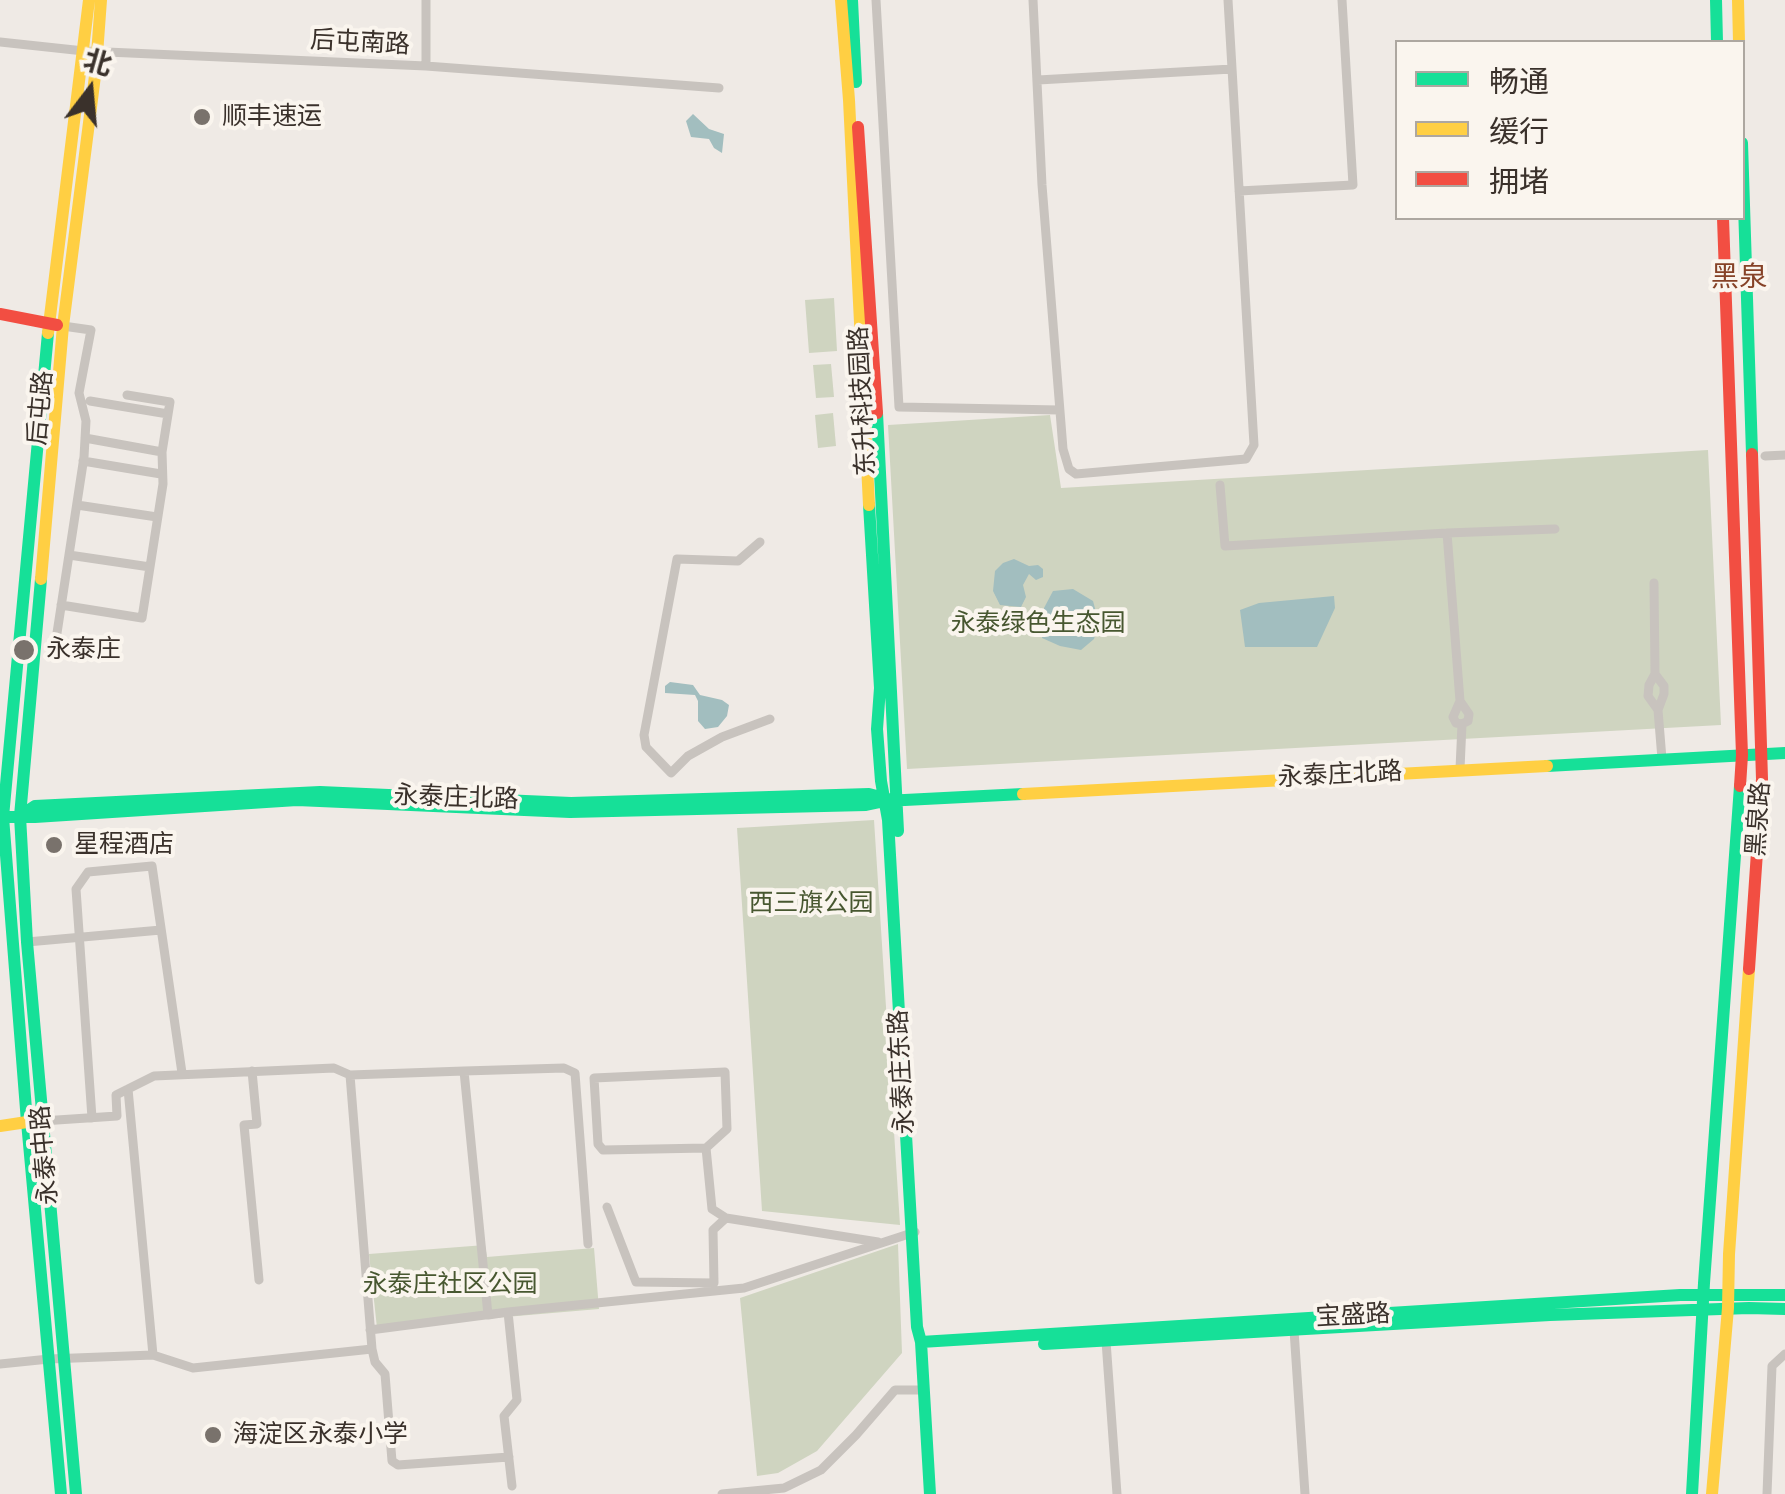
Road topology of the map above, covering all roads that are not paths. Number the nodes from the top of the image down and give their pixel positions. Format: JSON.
{"nodes":[{"id":1,"x":89,"y":0,"type":"edge"},
{"id":2,"x":101,"y":0,"type":"edge"},
{"id":3,"x":426,"y":0,"type":"edge"},
{"id":4,"x":841,"y":0,"type":"edge"},
{"id":5,"x":852,"y":0,"type":"edge"},
{"id":6,"x":876,"y":0,"type":"edge"},
{"id":7,"x":1033,"y":0,"type":"edge"},
{"id":8,"x":1228,"y":0,"type":"edge"},
{"id":9,"x":1342,"y":0,"type":"edge"},
{"id":10,"x":1716,"y":0,"type":"edge"},
{"id":11,"x":1738,"y":0,"type":"edge"},
{"id":12,"x":1717,"y":40,"type":"edge"},
{"id":13,"x":1739,"y":40,"type":"edge"},
{"id":14,"x":0,"y":42,"type":"edge"},
{"id":15,"x":91,"y":51,"type":"junction"},
{"id":16,"x":426,"y":66,"type":"junction"},
{"id":17,"x":1232,"y":69,"type":"junction"},
{"id":18,"x":1038,"y":80,"type":"junction"},
{"id":19,"x":719,"y":88,"type":"dead end"},
{"id":20,"x":1239,"y":191,"type":"junction"},
{"id":21,"x":1722,"y":220,"type":"edge"},
{"id":22,"x":1745,"y":220,"type":"edge"},
{"id":23,"x":0,"y":314,"type":"edge"},
{"id":24,"x":56,"y":325,"type":"junction"},
{"id":25,"x":128,"y":395,"type":"dead end"},
{"id":26,"x":90,"y":401,"type":"dead end"},
{"id":27,"x":1060,"y":410,"type":"junction"},
{"id":28,"x":168,"y":414,"type":"junction"},
{"id":29,"x":85,"y":438,"type":"junction"},
{"id":30,"x":162,"y":452,"type":"junction"},
{"id":31,"x":1785,"y":455,"type":"edge"},
{"id":32,"x":1765,"y":456,"type":"dead end"},
{"id":33,"x":83,"y":461,"type":"junction"},
{"id":34,"x":161,"y":474,"type":"junction"},
{"id":35,"x":1220,"y":485,"type":"dead end"},
{"id":36,"x":77,"y":505,"type":"junction"},
{"id":37,"x":157,"y":518,"type":"junction"},
{"id":38,"x":1556,"y":529,"type":"dead end"},
{"id":39,"x":1447,"y":533,"type":"junction"},
{"id":40,"x":760,"y":542,"type":"dead end"},
{"id":41,"x":69,"y":556,"type":"junction"},
{"id":42,"x":150,"y":567,"type":"junction"},
{"id":43,"x":1654,"y":583,"type":"dead end"},
{"id":44,"x":61,"y":605,"type":"junction"},
{"id":45,"x":57,"y":633,"type":"dead end"},
{"id":46,"x":770,"y":719,"type":"dead end"},
{"id":47,"x":1785,"y":752,"type":"edge"},
{"id":48,"x":1762,"y":754,"type":"junction"},
{"id":49,"x":1742,"y":755,"type":"junction"},
{"id":50,"x":1662,"y":759,"type":"junction"},
{"id":51,"x":1460,"y":769,"type":"junction"},
{"id":52,"x":888,"y":800,"type":"junction"},
{"id":53,"x":20,"y":816,"type":"junction"},
{"id":54,"x":2,"y":817,"type":"edge"},
{"id":55,"x":161,"y":930,"type":"junction"},
{"id":56,"x":78,"y":939,"type":"junction"},
{"id":57,"x":27,"y":942,"type":"junction"},
{"id":58,"x":252,"y":1071,"type":"junction"},
{"id":59,"x":464,"y":1071,"type":"junction"},
{"id":60,"x":182,"y":1073,"type":"junction"},
{"id":61,"x":350,"y":1075,"type":"junction"},
{"id":62,"x":128,"y":1089,"type":"junction"},
{"id":63,"x":92,"y":1118,"type":"junction"},
{"id":64,"x":27,"y":1122,"type":"junction"},
{"id":65,"x":42,"y":1122,"type":"junction"},
{"id":66,"x":0,"y":1126,"type":"edge"},
{"id":67,"x":706,"y":1148,"type":"junction"},
{"id":68,"x":607,"y":1207,"type":"dead end"},
{"id":69,"x":726,"y":1218,"type":"junction"},
{"id":70,"x":588,"y":1244,"type":"dead end"},
{"id":71,"x":259,"y":1280,"type":"dead end"},
{"id":72,"x":1785,"y":1295,"type":"edge"},
{"id":73,"x":1728,"y":1301,"type":"junction"},
{"id":74,"x":1704,"y":1302,"type":"junction"},
{"id":75,"x":1785,"y":1309,"type":"edge"},
{"id":76,"x":508,"y":1312,"type":"junction"},
{"id":77,"x":370,"y":1330,"type":"junction"},
{"id":78,"x":1294,"y":1330,"type":"junction"},
{"id":79,"x":1106,"y":1341,"type":"junction"},
{"id":80,"x":921,"y":1347,"type":"junction"},
{"id":81,"x":372,"y":1349,"type":"junction"},
{"id":82,"x":1785,"y":1354,"type":"edge"},
{"id":83,"x":153,"y":1356,"type":"junction"},
{"id":84,"x":48,"y":1359,"type":"junction"},
{"id":85,"x":64,"y":1359,"type":"junction"},
{"id":86,"x":0,"y":1364,"type":"edge"},
{"id":87,"x":924,"y":1390,"type":"junction"},
{"id":88,"x":509,"y":1457,"type":"junction"},
{"id":89,"x":512,"y":1486,"type":"dead end"},
{"id":90,"x":61,"y":1494,"type":"edge"},
{"id":91,"x":76,"y":1494,"type":"edge"},
{"id":92,"x":722,"y":1494,"type":"edge"},
{"id":93,"x":930,"y":1494,"type":"edge"},
{"id":94,"x":1117,"y":1494,"type":"edge"},
{"id":95,"x":1305,"y":1494,"type":"edge"},
{"id":96,"x":1692,"y":1494,"type":"edge"},
{"id":97,"x":1712,"y":1494,"type":"edge"},
{"id":98,"x":1767,"y":1494,"type":"edge"}],
"edges":[{"from":1,"to":15,"type":"street","name":"后屯路"},
{"from":2,"to":15,"type":"street","name":"后屯路"},
{"from":3,"to":16,"type":"street"},
{"from":4,"to":52,"type":"street","name":"东升科技园路"},
{"from":5,"to":52,"type":"street","name":"东升科技园路"},
{"from":6,"to":27,"type":"street"},
{"from":7,"to":18,"type":"street"},
{"from":8,"to":17,"type":"street"},
{"from":9,"to":20,"type":"street"},
{"from":10,"to":12,"type":"street"},
{"from":11,"to":13,"type":"street"},
{"from":14,"to":15,"type":"street","name":"后屯南路"},
{"from":15,"to":16,"type":"street","name":"后屯南路"},
{"from":15,"to":24,"type":"street","name":"后屯路"},
{"from":16,"to":19,"type":"street","name":"后屯南路"},
{"from":17,"to":18,"type":"street"},
{"from":17,"to":20,"type":"street"},
{"from":18,"to":27,"type":"street"},
{"from":20,"to":27,"type":"street"},
{"from":21,"to":49,"type":"street","name":"黑泉路"},
{"from":22,"to":48,"type":"street","name":"黑泉路"},
{"from":23,"to":24,"type":"street"},
{"from":24,"to":29,"type":"street"},
{"from":24,"to":53,"type":"street","name":"后屯路"},
{"from":24,"to":54,"type":"street","name":"后屯路"},
{"from":25,"to":28,"type":"street"},
{"from":26,"to":28,"type":"street"},
{"from":28,"to":30,"type":"street"},
{"from":29,"to":30,"type":"street"},
{"from":29,"to":33,"type":"street"},
{"from":30,"to":34,"type":"street"},
{"from":31,"to":32,"type":"street"},
{"from":33,"to":34,"type":"street"},
{"from":33,"to":36,"type":"street"},
{"from":34,"to":37,"type":"street"},
{"from":35,"to":39,"type":"street"},
{"from":36,"to":37,"type":"street"},
{"from":36,"to":41,"type":"street"},
{"from":37,"to":42,"type":"street"},
{"from":38,"to":39,"type":"street"},
{"from":39,"to":51,"type":"street"},
{"from":40,"to":46,"type":"street"},
{"from":41,"to":42,"type":"street"},
{"from":41,"to":44,"type":"street"},
{"from":42,"to":44,"type":"street"},
{"from":43,"to":50,"type":"street"},
{"from":44,"to":45,"type":"street"},
{"from":47,"to":48,"type":"street","name":"永泰庄北路"},
{"from":48,"to":49,"type":"street","name":"永泰庄北路"},
{"from":48,"to":73,"type":"street","name":"黑泉路"},
{"from":49,"to":50,"type":"street","name":"永泰庄北路"},
{"from":49,"to":74,"type":"street","name":"黑泉路"},
{"from":50,"to":51,"type":"street","name":"永泰庄北路"},
{"from":51,"to":52,"type":"street","name":"永泰庄北路"},
{"from":52,"to":53,"type":"street","name":"永泰庄北路"},
{"from":52,"to":80,"type":"street","name":"永泰庄东路"},
{"from":53,"to":54,"type":"street","name":"永泰庄北路"},
{"from":53,"to":57,"type":"street","name":"永泰中路"},
{"from":54,"to":64,"type":"street","name":"永泰中路"},
{"from":55,"to":56,"type":"street"},
{"from":55,"to":56,"type":"street"},
{"from":55,"to":60,"type":"street"},
{"from":56,"to":57,"type":"street"},
{"from":56,"to":63,"type":"street"},
{"from":57,"to":65,"type":"street","name":"永泰中路"},
{"from":58,"to":60,"type":"street"},
{"from":58,"to":61,"type":"street"},
{"from":58,"to":71,"type":"street"},
{"from":59,"to":61,"type":"street"},
{"from":59,"to":70,"type":"street"},
{"from":59,"to":76,"type":"street"},
{"from":60,"to":62,"type":"street"},
{"from":61,"to":77,"type":"street"},
{"from":62,"to":63,"type":"street"},
{"from":62,"to":83,"type":"street"},
{"from":63,"to":65,"type":"street"},
{"from":64,"to":66,"type":"street"},
{"from":64,"to":84,"type":"street","name":"永泰中路"},
{"from":65,"to":85,"type":"street","name":"永泰中路"},
{"from":67,"to":67,"type":"street"},
{"from":67,"to":69,"type":"street"},
{"from":68,"to":69,"type":"street"},
{"from":69,"to":76,"type":"street"},
{"from":72,"to":73,"type":"street","name":"宝盛路"},
{"from":73,"to":74,"type":"street","name":"宝盛路"},
{"from":73,"to":75,"type":"street","name":"宝盛路"},
{"from":73,"to":97,"type":"street","name":"黑泉路"},
{"from":74,"to":78,"type":"street","name":"宝盛路"},
{"from":74,"to":80,"type":"street","name":"宝盛路"},
{"from":74,"to":96,"type":"street","name":"黑泉路"},
{"from":76,"to":77,"type":"street"},
{"from":76,"to":88,"type":"street"},
{"from":77,"to":81,"type":"street"},
{"from":78,"to":79,"type":"street","name":"宝盛路"},
{"from":78,"to":95,"type":"street"},
{"from":79,"to":80,"type":"street","name":"宝盛路"},
{"from":79,"to":94,"type":"street"},
{"from":80,"to":87,"type":"street","name":"永泰庄东路"},
{"from":81,"to":83,"type":"street"},
{"from":81,"to":88,"type":"street"},
{"from":82,"to":98,"type":"street"},
{"from":83,"to":85,"type":"street"},
{"from":84,"to":85,"type":"street"},
{"from":84,"to":86,"type":"street"},
{"from":84,"to":90,"type":"street","name":"永泰中路"},
{"from":85,"to":91,"type":"street","name":"永泰中路"},
{"from":87,"to":92,"type":"street"},
{"from":87,"to":93,"type":"street","name":"永泰庄东路"},
{"from":88,"to":89,"type":"street"}]}
